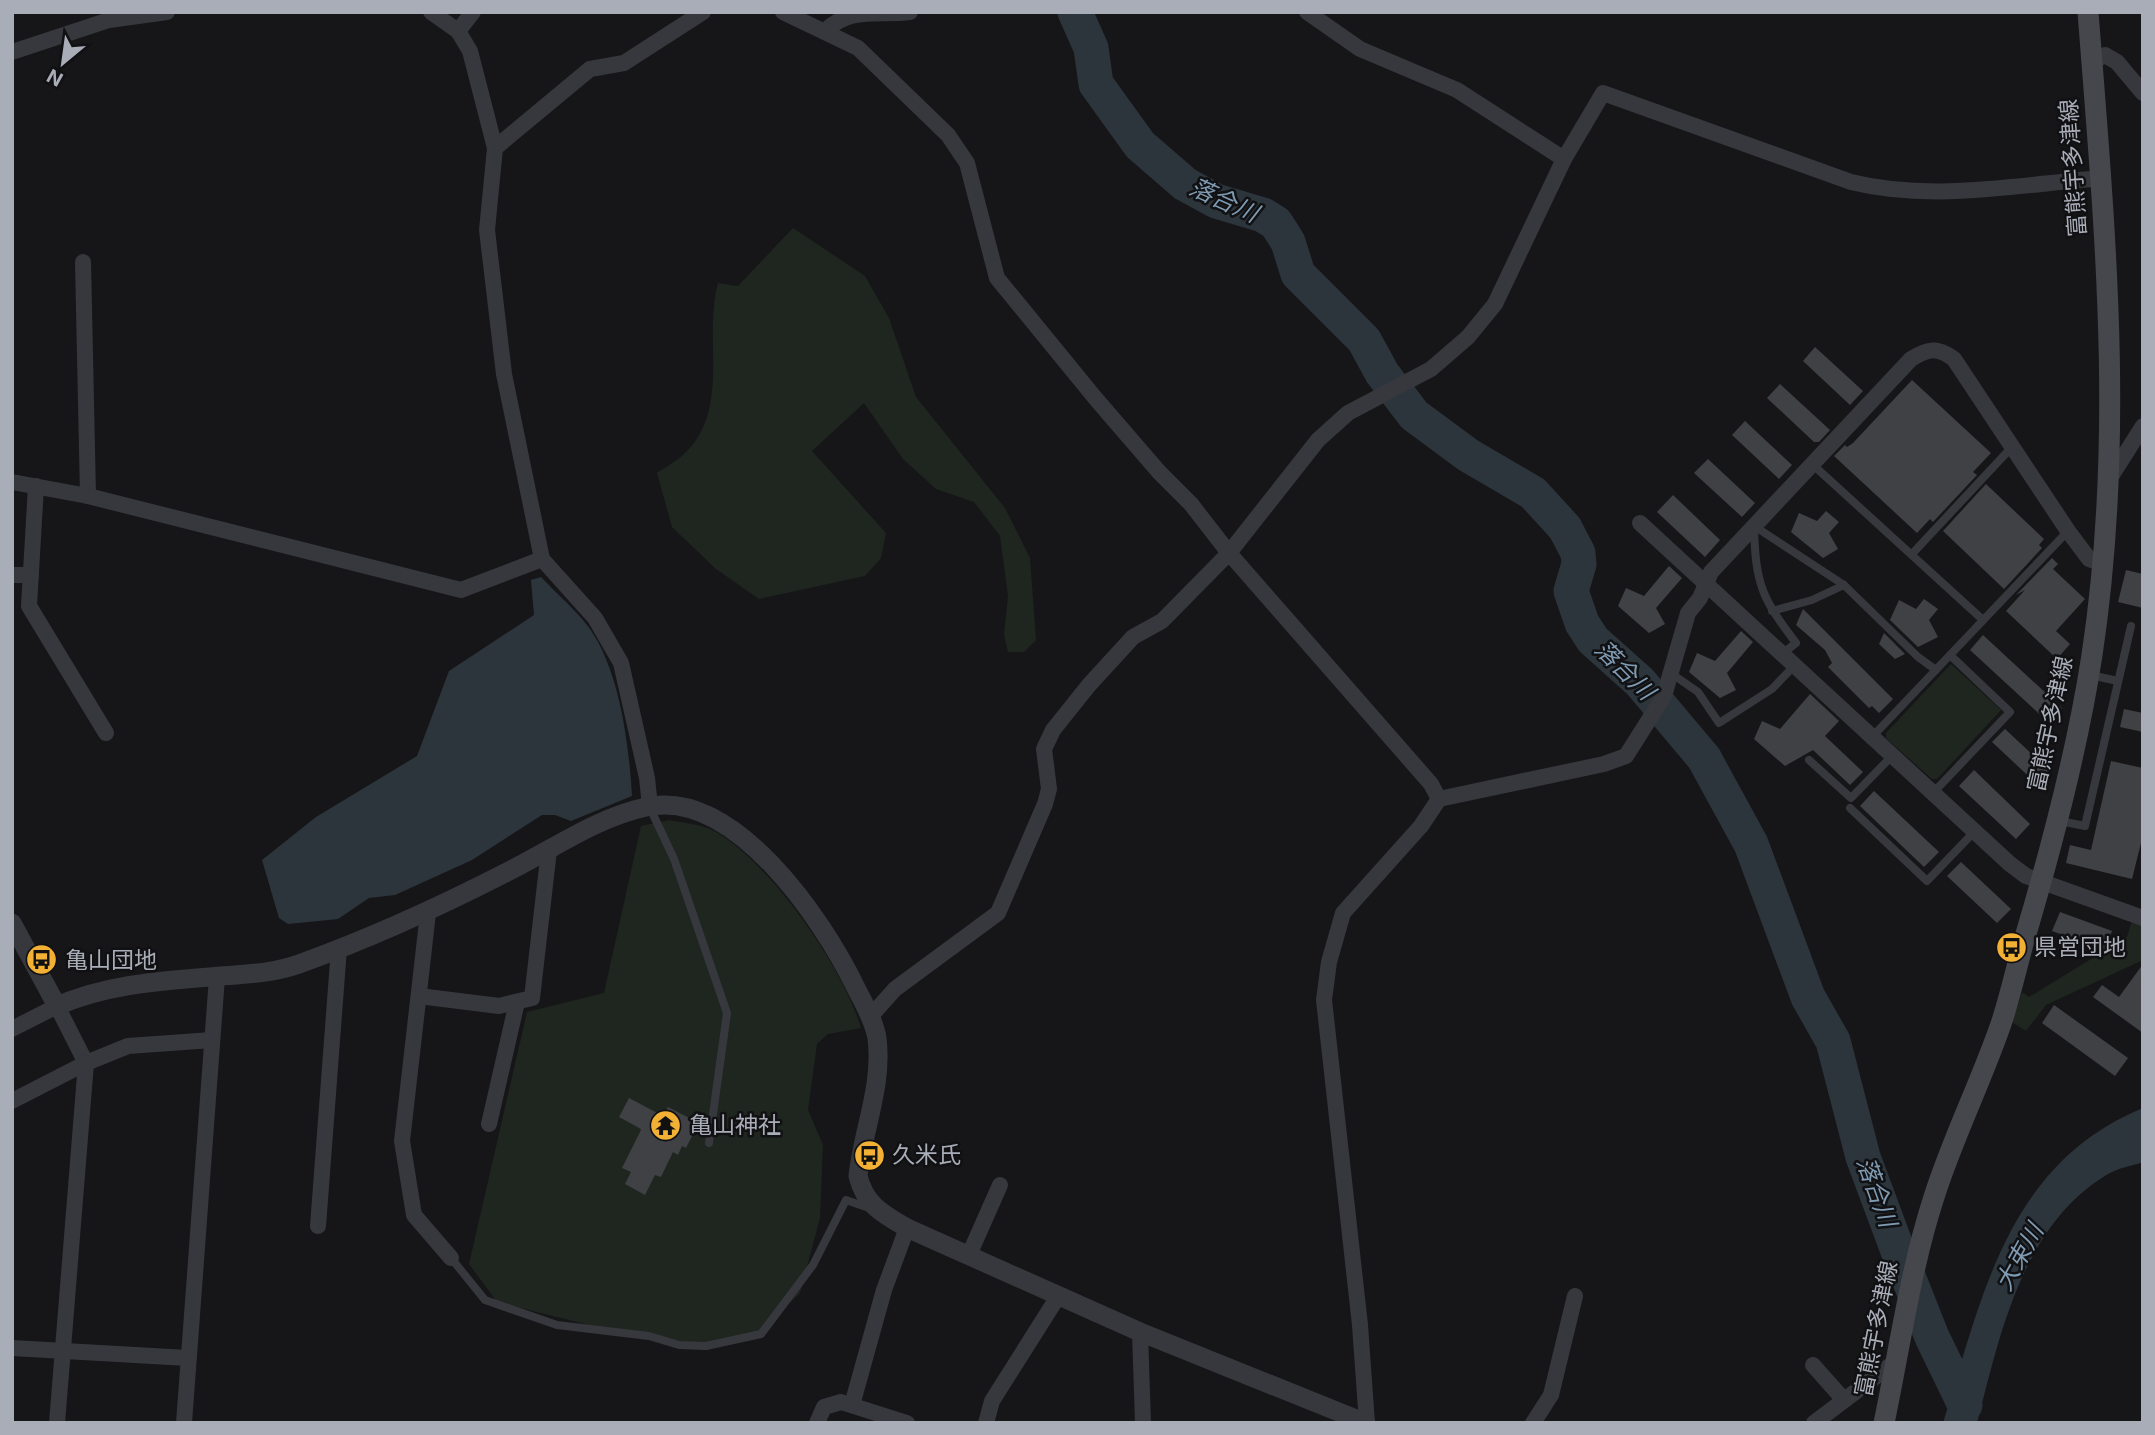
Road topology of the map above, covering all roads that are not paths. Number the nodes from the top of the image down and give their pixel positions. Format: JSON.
{"nodes":[{"id":1,"x":167,"y":12,"type":"edge"},
{"id":2,"x":431,"y":12,"type":"edge"},
{"id":3,"x":473,"y":12,"type":"edge"},
{"id":4,"x":703,"y":12,"type":"edge"},
{"id":5,"x":783,"y":12,"type":"edge"},
{"id":6,"x":910,"y":12,"type":"edge"},
{"id":7,"x":1307,"y":12,"type":"edge"},
{"id":8,"x":2088,"y":12,"type":"edge"},
{"id":9,"x":458,"y":31,"type":"junction"},
{"id":10,"x":825,"y":31,"type":"junction"},
{"id":11,"x":12,"y":52,"type":"edge"},
{"id":12,"x":2092,"y":62,"type":"junction"},
{"id":13,"x":2143,"y":93,"type":"edge"},
{"id":14,"x":495,"y":148,"type":"junction"},
{"id":15,"x":1564,"y":159,"type":"junction"},
{"id":16,"x":2101,"y":178,"type":"junction"},
{"id":17,"x":83,"y":262,"type":"dead end"},
{"id":18,"x":2143,"y":426,"type":"edge"},
{"id":19,"x":2011,"y":448,"type":"junction"},
{"id":20,"x":1812,"y":464,"type":"junction"},
{"id":21,"x":2110,"y":478,"type":"junction"},
{"id":22,"x":12,"y":482,"type":"edge"},
{"id":23,"x":36,"y":486,"type":"junction"},
{"id":24,"x":88,"y":496,"type":"junction"},
{"id":25,"x":1640,"y":523,"type":"dead end"},
{"id":26,"x":1754,"y":526,"type":"junction"},
{"id":27,"x":2068,"y":531,"type":"junction"},
{"id":28,"x":1229,"y":553,"type":"junction"},
{"id":29,"x":1912,"y":554,"type":"junction"},
{"id":30,"x":542,"y":559,"type":"junction"},
{"id":31,"x":2103,"y":564,"type":"junction"},
{"id":32,"x":12,"y":575,"type":"edge"},
{"id":33,"x":31,"y":575,"type":"junction"},
{"id":34,"x":1705,"y":583,"type":"junction"},
{"id":35,"x":1844,"y":585,"type":"junction"},
{"id":36,"x":1772,"y":611,"type":"junction"},
{"id":37,"x":1983,"y":620,"type":"junction"},
{"id":38,"x":2131,"y":626,"type":"dead end"},
{"id":39,"x":1781,"y":654,"type":"junction"},
{"id":40,"x":1950,"y":655,"type":"junction"},
{"id":41,"x":1794,"y":666,"type":"junction"},
{"id":42,"x":1936,"y":670,"type":"junction"},
{"id":43,"x":1672,"y":674,"type":"junction"},
{"id":44,"x":2088,"y":674,"type":"junction"},
{"id":45,"x":2118,"y":681,"type":"junction"},
{"id":46,"x":106,"y":733,"type":"dead end"},
{"id":47,"x":1871,"y":738,"type":"junction"},
{"id":48,"x":1892,"y":756,"type":"junction"},
{"id":49,"x":1809,"y":760,"type":"dead end"},
{"id":50,"x":1932,"y":794,"type":"junction"},
{"id":51,"x":1439,"y":799,"type":"junction"},
{"id":52,"x":650,"y":806,"type":"junction"},
{"id":53,"x":1850,"y":808,"type":"dead end"},
{"id":54,"x":2057,"y":820,"type":"junction"},
{"id":55,"x":1974,"y":832,"type":"junction"},
{"id":56,"x":549,"y":850,"type":"junction"},
{"id":57,"x":2042,"y":882,"type":"junction"},
{"id":58,"x":428,"y":913,"type":"junction"},
{"id":59,"x":2143,"y":918,"type":"edge"},
{"id":60,"x":12,"y":923,"type":"edge"},
{"id":61,"x":339,"y":948,"type":"junction"},
{"id":62,"x":217,"y":977,"type":"junction"},
{"id":63,"x":419,"y":996,"type":"junction"},
{"id":64,"x":517,"y":1002,"type":"junction"},
{"id":65,"x":57,"y":1006,"type":"junction"},
{"id":66,"x":870,"y":1017,"type":"junction"},
{"id":67,"x":12,"y":1029,"type":"edge"},
{"id":68,"x":212,"y":1040,"type":"junction"},
{"id":69,"x":86,"y":1063,"type":"junction"},
{"id":70,"x":12,"y":1101,"type":"edge"},
{"id":71,"x":489,"y":1124,"type":"dead end"},
{"id":72,"x":709,"y":1143,"type":"dead end"},
{"id":73,"x":1000,"y":1185,"type":"dead end"},
{"id":74,"x":878,"y":1211,"type":"junction"},
{"id":75,"x":318,"y":1226,"type":"dead end"},
{"id":76,"x":907,"y":1228,"type":"junction"},
{"id":77,"x":969,"y":1255,"type":"junction"},
{"id":78,"x":451,"y":1258,"type":"joint"},
{"id":79,"x":1059,"y":1295,"type":"junction"},
{"id":80,"x":1575,"y":1296,"type":"dead end"},
{"id":81,"x":1140,"y":1332,"type":"junction"},
{"id":82,"x":12,"y":1348,"type":"edge"},
{"id":83,"x":62,"y":1351,"type":"junction"},
{"id":84,"x":188,"y":1358,"type":"junction"},
{"id":85,"x":1895,"y":1362,"type":"junction"},
{"id":86,"x":1813,"y":1365,"type":"dead end"},
{"id":87,"x":1844,"y":1400,"type":"junction"},
{"id":88,"x":852,"y":1405,"type":"junction"},
{"id":89,"x":57,"y":1423,"type":"edge"},
{"id":90,"x":184,"y":1423,"type":"edge"},
{"id":91,"x":817,"y":1423,"type":"edge"},
{"id":92,"x":906,"y":1423,"type":"edge"},
{"id":93,"x":986,"y":1423,"type":"edge"},
{"id":94,"x":1143,"y":1423,"type":"edge"},
{"id":95,"x":1367,"y":1423,"type":"edge"},
{"id":96,"x":1534,"y":1423,"type":"edge"},
{"id":97,"x":1814,"y":1423,"type":"edge"},
{"id":98,"x":1884,"y":1423,"type":"edge"}],
"edges":[{"from":1,"to":11,"type":"street"},
{"from":2,"to":9,"type":"street"},
{"from":3,"to":9,"type":"street"},
{"from":4,"to":14,"type":"street"},
{"from":5,"to":10,"type":"street"},
{"from":6,"to":10,"type":"street"},
{"from":7,"to":15,"type":"street"},
{"from":8,"to":12,"type":"main road","name":"富熊宇多津線"},
{"from":9,"to":14,"type":"street"},
{"from":10,"to":28,"type":"street"},
{"from":12,"to":13,"type":"street"},
{"from":12,"to":16,"type":"main road","name":"富熊宇多津線"},
{"from":14,"to":30,"type":"street"},
{"from":15,"to":16,"type":"street"},
{"from":15,"to":28,"type":"street"},
{"from":16,"to":21,"type":"main road","name":"富熊宇多津線"},
{"from":17,"to":24,"type":"street"},
{"from":18,"to":21,"type":"street"},
{"from":19,"to":20,"type":"street"},
{"from":19,"to":27,"type":"street"},
{"from":19,"to":29,"type":"lane"},
{"from":20,"to":26,"type":"street"},
{"from":20,"to":29,"type":"lane"},
{"from":21,"to":31,"type":"main road","name":"富熊宇多津線"},
{"from":22,"to":23,"type":"street"},
{"from":23,"to":24,"type":"street"},
{"from":23,"to":33,"type":"street"},
{"from":24,"to":30,"type":"street"},
{"from":25,"to":34,"type":"street"},
{"from":26,"to":34,"type":"street"},
{"from":26,"to":35,"type":"lane"},
{"from":26,"to":36,"type":"lane"},
{"from":27,"to":31,"type":"street"},
{"from":27,"to":37,"type":"lane"},
{"from":28,"to":51,"type":"street"},
{"from":28,"to":66,"type":"street"},
{"from":29,"to":37,"type":"lane"},
{"from":30,"to":52,"type":"street"},
{"from":31,"to":44,"type":"main road","name":"富熊宇多津線"},
{"from":32,"to":33,"type":"street"},
{"from":33,"to":46,"type":"street"},
{"from":34,"to":39,"type":"street"},
{"from":34,"to":43,"type":"street"},
{"from":35,"to":36,"type":"lane"},
{"from":35,"to":42,"type":"lane"},
{"from":36,"to":39,"type":"lane"},
{"from":37,"to":40,"type":"lane"},
{"from":38,"to":45,"type":"lane"},
{"from":39,"to":41,"type":"street"},
{"from":40,"to":42,"type":"lane"},
{"from":40,"to":50,"type":"lane"},
{"from":41,"to":43,"type":"lane"},
{"from":41,"to":47,"type":"street"},
{"from":42,"to":47,"type":"lane"},
{"from":43,"to":51,"type":"street"},
{"from":44,"to":45,"type":"lane"},
{"from":44,"to":54,"type":"main road","name":"富熊宇多津線"},
{"from":45,"to":54,"type":"lane"},
{"from":47,"to":48,"type":"street"},
{"from":48,"to":49,"type":"lane"},
{"from":48,"to":50,"type":"street"},
{"from":50,"to":55,"type":"street"},
{"from":51,"to":95,"type":"street"},
{"from":52,"to":56,"type":"street"},
{"from":52,"to":66,"type":"street"},
{"from":52,"to":72,"type":"lane"},
{"from":53,"to":55,"type":"lane"},
{"from":54,"to":57,"type":"main road","name":"富熊宇多津線"},
{"from":55,"to":57,"type":"street"},
{"from":56,"to":58,"type":"street"},
{"from":56,"to":64,"type":"street"},
{"from":57,"to":59,"type":"street"},
{"from":57,"to":85,"type":"main road","name":"富熊宇多津線"},
{"from":58,"to":61,"type":"street"},
{"from":58,"to":63,"type":"street"},
{"from":60,"to":65,"type":"street"},
{"from":61,"to":62,"type":"street"},
{"from":61,"to":75,"type":"street"},
{"from":62,"to":65,"type":"street"},
{"from":62,"to":68,"type":"street"},
{"from":63,"to":64,"type":"street"},
{"from":63,"to":78,"type":"street"},
{"from":64,"to":71,"type":"street"},
{"from":65,"to":67,"type":"street"},
{"from":65,"to":69,"type":"street"},
{"from":66,"to":74,"type":"street"},
{"from":68,"to":69,"type":"street"},
{"from":68,"to":84,"type":"street"},
{"from":69,"to":70,"type":"street"},
{"from":69,"to":83,"type":"street"},
{"from":73,"to":77,"type":"street"},
{"from":74,"to":76,"type":"street"},
{"from":74,"to":78,"type":"lane"},
{"from":76,"to":77,"type":"street"},
{"from":76,"to":88,"type":"street"},
{"from":77,"to":79,"type":"street"},
{"from":79,"to":81,"type":"street"},
{"from":79,"to":93,"type":"street"},
{"from":80,"to":96,"type":"street"},
{"from":81,"to":94,"type":"street"},
{"from":81,"to":95,"type":"street"},
{"from":82,"to":83,"type":"street"},
{"from":83,"to":84,"type":"street"},
{"from":83,"to":89,"type":"street"},
{"from":84,"to":90,"type":"street"},
{"from":85,"to":87,"type":"street"},
{"from":85,"to":98,"type":"main road","name":"富熊宇多津線"},
{"from":86,"to":87,"type":"street"},
{"from":87,"to":97,"type":"street"},
{"from":88,"to":91,"type":"street"},
{"from":88,"to":92,"type":"street"}]}
